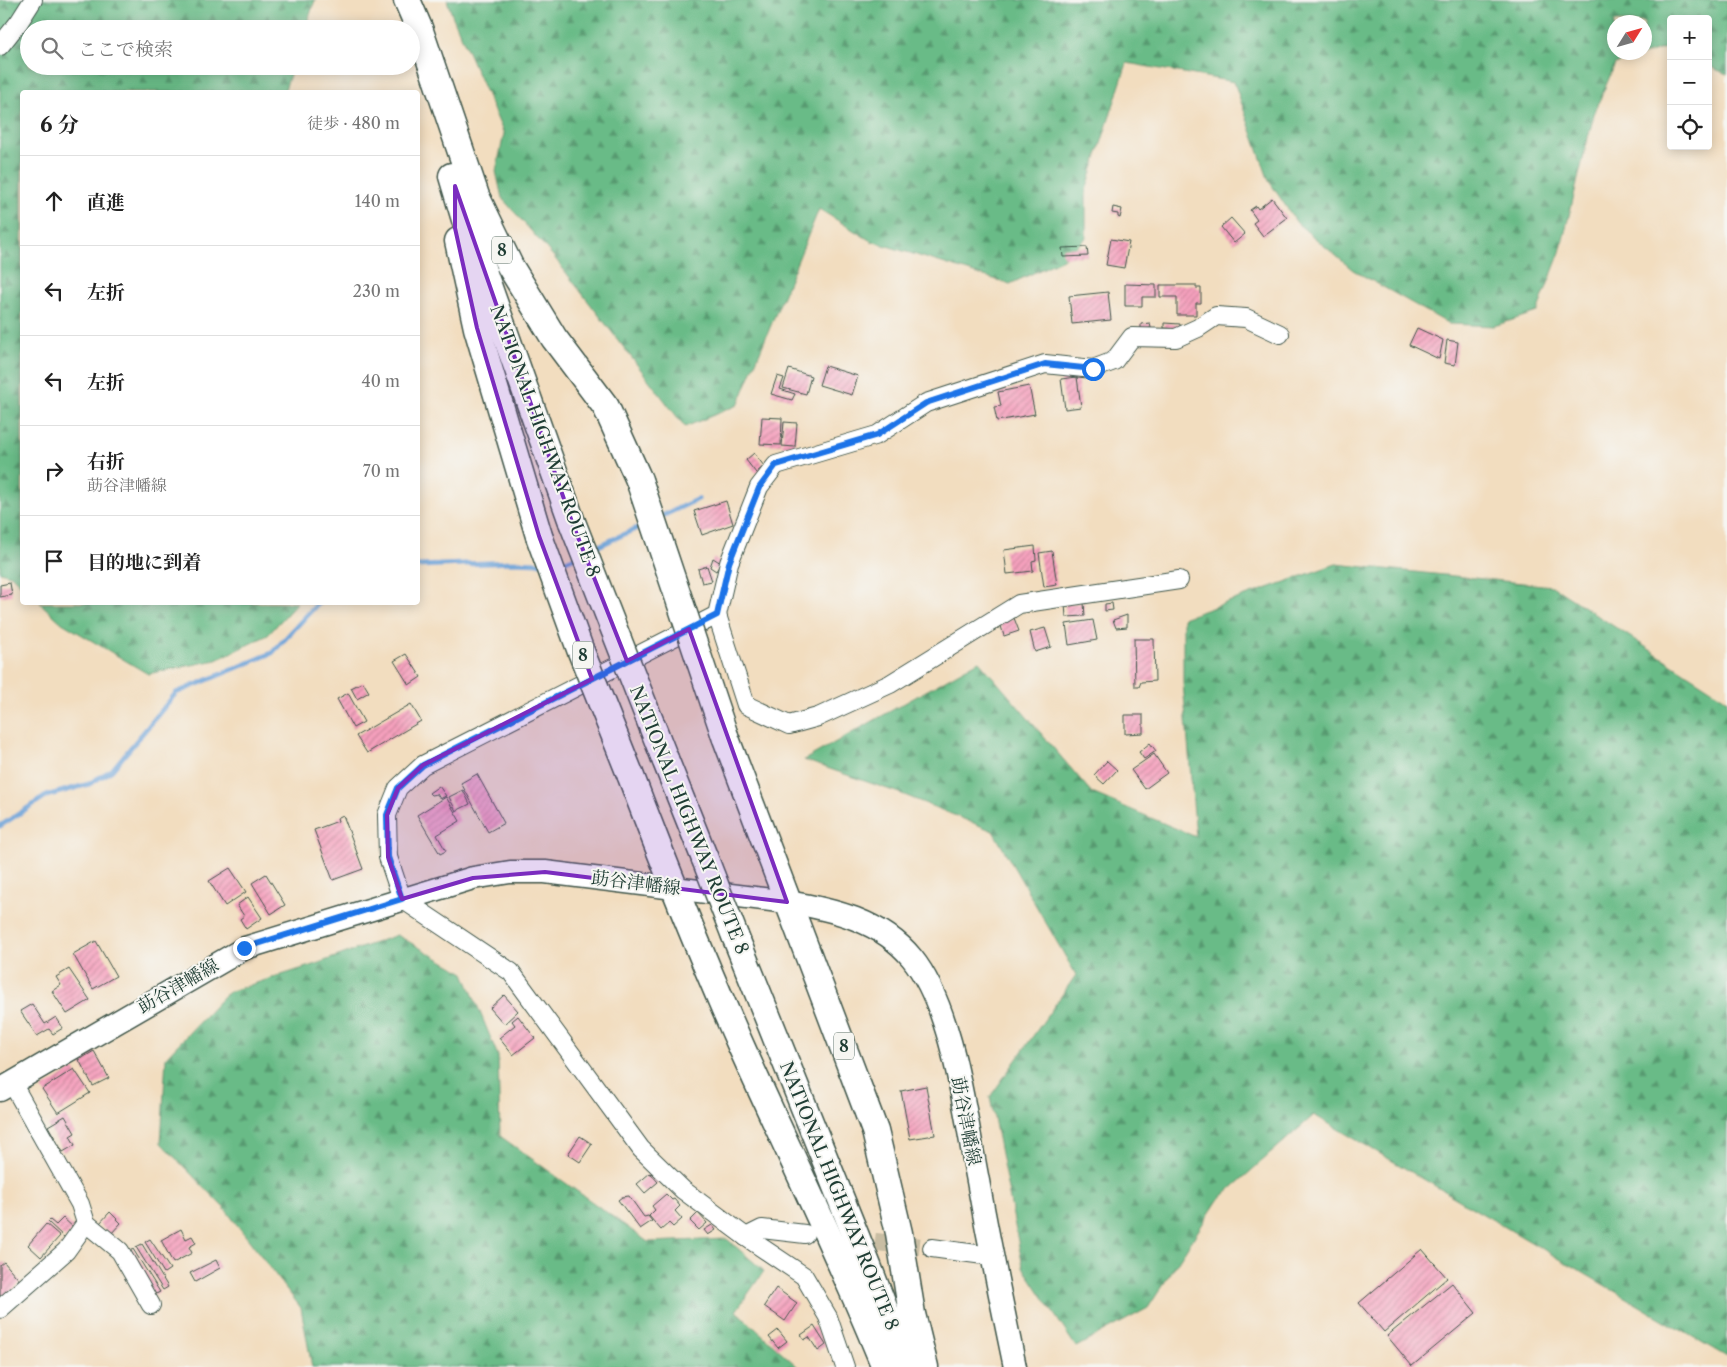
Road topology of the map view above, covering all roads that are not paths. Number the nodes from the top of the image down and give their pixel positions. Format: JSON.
{"nodes":[{"id":1,"x":32,"y":0,"type":"edge"},
{"id":2,"x":400,"y":0,"type":"edge"},
{"id":3,"x":407,"y":0,"type":"edge"},
{"id":4,"x":21,"y":20,"type":"edge"},
{"id":5,"x":406,"y":20,"type":"edge"},
{"id":6,"x":415,"y":20,"type":"edge"},
{"id":7,"x":20,"y":22,"type":"edge"},
{"id":8,"x":420,"y":34,"type":"edge"},
{"id":9,"x":0,"y":46,"type":"edge"},
{"id":10,"x":420,"y":69,"type":"edge"},
{"id":11,"x":455,"y":186,"type":"junction"},
{"id":12,"x":1280,"y":334,"type":"dead end"},
{"id":13,"x":1179,"y":580,"type":"dead end"},
{"id":14,"x":717,"y":615,"type":"junction"},
{"id":15,"x":673,"y":888,"type":"junction"},
{"id":16,"x":402,"y":899,"type":"junction"},
{"id":17,"x":787,"y":902,"type":"junction"},
{"id":18,"x":6,"y":1086,"type":"edge"},
{"id":19,"x":86,"y":1223,"type":"junction"},
{"id":20,"x":806,"y":1234,"type":"dead end"},
{"id":21,"x":746,"y":1237,"type":"junction"},
{"id":22,"x":932,"y":1248,"type":"tunnel mouth"},
{"id":23,"x":992,"y":1256,"type":"junction"},
{"id":24,"x":151,"y":1305,"type":"dead end"},
{"id":25,"x":0,"y":1308,"type":"edge"},
{"id":26,"x":845,"y":1367,"type":"edge"},
{"id":27,"x":885,"y":1367,"type":"edge"},
{"id":28,"x":907,"y":1367,"type":"edge"},
{"id":29,"x":925,"y":1367,"type":"edge"},
{"id":30,"x":1015,"y":1367,"type":"edge"}],
"edges":[{"from":1,"to":4,"type":"street"},
{"from":2,"to":5,"type":"highway"},
{"from":3,"to":6,"type":"highway","number":"8","bridge":true},
{"from":7,"to":9,"type":"street"},
{"from":8,"to":17,"type":"highway","number":"8","bridge":true},
{"from":10,"to":11,"type":"highway","name":"NATIONAL HIGHWAY ROUTE 8","number":"8"},
{"from":11,"to":15,"type":"highway","number":"8","bridge":true},
{"from":11,"to":28,"type":"highway","name":"NATIONAL HIGHWAY ROUTE 8","number":"8","bridge":true},
{"from":12,"to":14,"type":"street"},
{"from":13,"to":14,"type":"street"},
{"from":14,"to":16,"type":"street"},
{"from":15,"to":16,"type":"main road","name":"莇谷津幡線"},
{"from":15,"to":17,"type":"main road","name":"莇谷津幡線"},
{"from":15,"to":27,"type":"highway","number":"8"},
{"from":16,"to":18,"type":"main road","name":"莇谷津幡線"},
{"from":16,"to":21,"type":"street"},
{"from":17,"to":23,"type":"main road","name":"莇谷津幡線"},
{"from":17,"to":29,"type":"highway","number":"8"},
{"from":18,"to":19,"type":"street"},
{"from":19,"to":24,"type":"street"},
{"from":19,"to":25,"type":"street"},
{"from":20,"to":21,"type":"street"},
{"from":21,"to":26,"type":"street"},
{"from":22,"to":23,"type":"street"},
{"from":23,"to":30,"type":"main road","name":"莇谷津幡線"}]}
